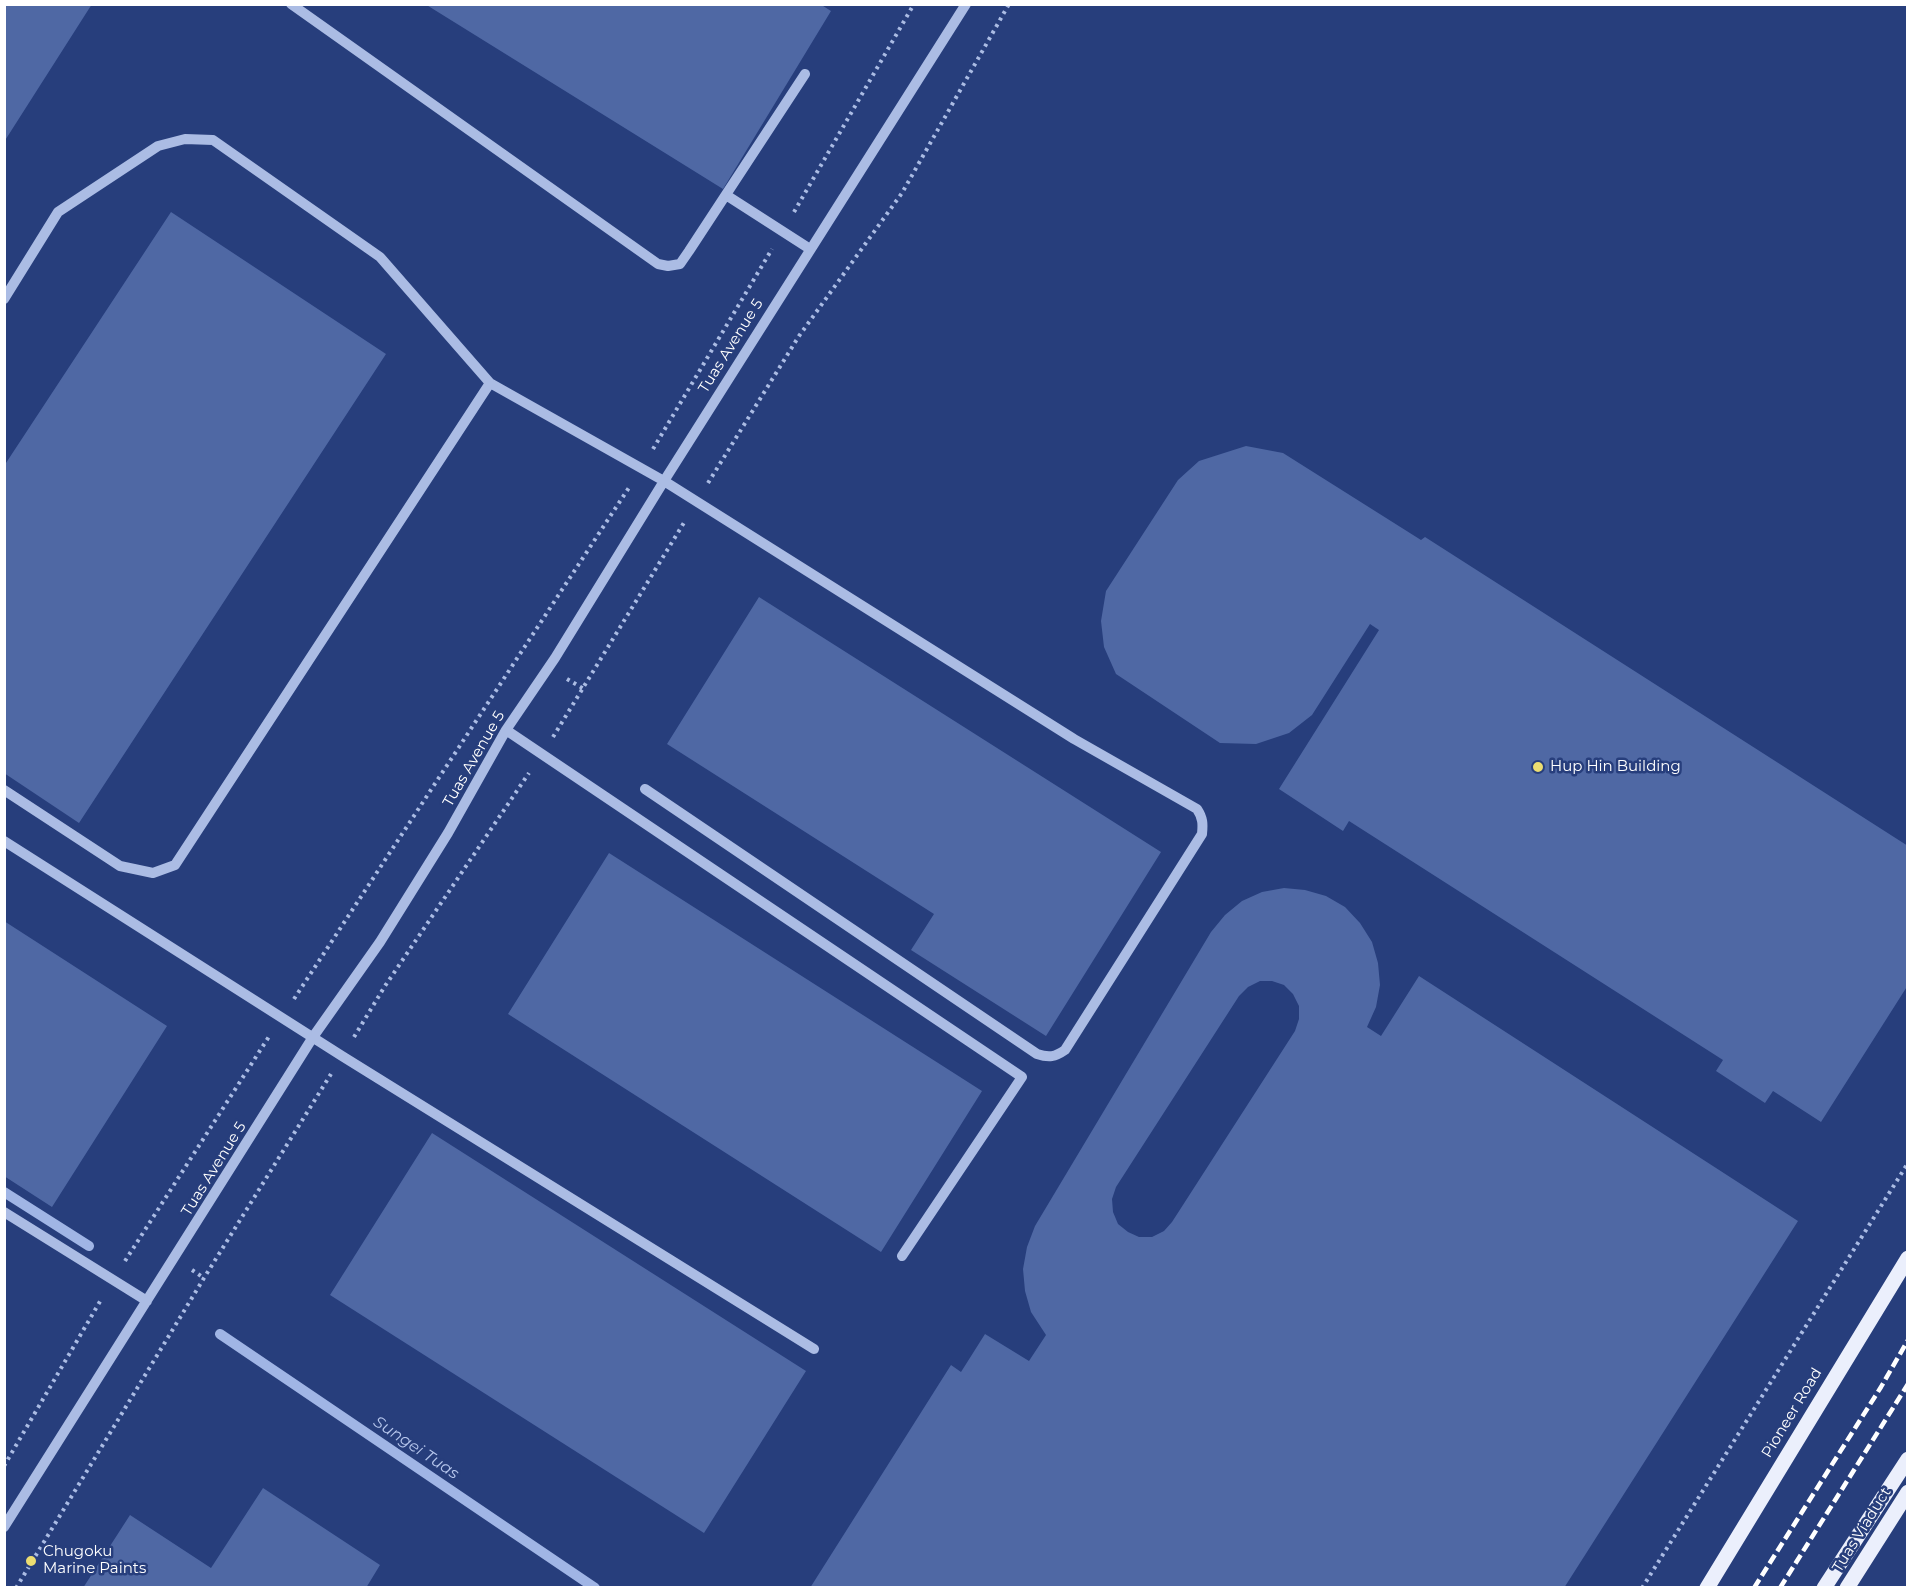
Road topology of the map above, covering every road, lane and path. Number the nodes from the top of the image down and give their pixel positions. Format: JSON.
{"nodes":[{"id":1,"x":291,"y":4,"type":"edge"},
{"id":2,"x":914,"y":4,"type":"edge"},
{"id":3,"x":966,"y":4,"type":"edge"},
{"id":4,"x":1009,"y":4,"type":"edge"},
{"id":5,"x":805,"y":74,"type":"dead end"},
{"id":6,"x":726,"y":195,"type":"junction"},
{"id":7,"x":783,"y":231,"type":"junction"},
{"id":8,"x":810,"y":249,"type":"junction"},
{"id":9,"x":4,"y":299,"type":"edge"},
{"id":10,"x":489,"y":383,"type":"junction"},
{"id":11,"x":641,"y":468,"type":"junction"},
{"id":12,"x":664,"y":481,"type":"junction"},
{"id":13,"x":696,"y":503,"type":"junction"},
{"id":14,"x":506,"y":729,"type":"junction"},
{"id":15,"x":543,"y":754,"type":"junction"},
{"id":16,"x":645,"y":789,"type":"dead end"},
{"id":17,"x":4,"y":790,"type":"edge"},
{"id":18,"x":4,"y":841,"type":"edge"},
{"id":19,"x":282,"y":1017,"type":"junction"},
{"id":20,"x":313,"y":1037,"type":"junction"},
{"id":21,"x":342,"y":1056,"type":"junction"},
{"id":22,"x":1908,"y":1163,"type":"edge"},
{"id":23,"x":4,"y":1212,"type":"edge"},
{"id":24,"x":902,"y":1256,"type":"dead end"},
{"id":25,"x":1908,"y":1258,"type":"edge"},
{"id":26,"x":113,"y":1280,"type":"junction"},
{"id":27,"x":147,"y":1301,"type":"junction"},
{"id":28,"x":814,"y":1349,"type":"dead end"},
{"id":29,"x":1908,"y":1459,"type":"edge"},
{"id":30,"x":4,"y":1466,"type":"edge"},
{"id":31,"x":1908,"y":1492,"type":"edge"},
{"id":32,"x":4,"y":1527,"type":"edge"},
{"id":33,"x":16,"y":1587,"type":"edge"},
{"id":34,"x":1642,"y":1587,"type":"edge"},
{"id":35,"x":1707,"y":1587,"type":"edge"},
{"id":36,"x":1824,"y":1587,"type":"edge"},
{"id":37,"x":1847,"y":1587,"type":"edge"}],
"edges":[{"from":1,"to":6,"type":"street"},
{"from":2,"to":7,"type":"path"},
{"from":3,"to":8,"type":"street","name":"Tuas Avenue 5"},
{"from":4,"to":13,"type":"path"},
{"from":5,"to":6,"type":"street"},
{"from":6,"to":7,"type":"street"},
{"from":7,"to":8,"type":"street"},
{"from":7,"to":11,"type":"path"},
{"from":8,"to":12,"type":"street","name":"Tuas Avenue 5"},
{"from":9,"to":10,"type":"street"},
{"from":10,"to":11,"type":"street"},
{"from":10,"to":17,"type":"street"},
{"from":11,"to":12,"type":"street"},
{"from":11,"to":19,"type":"path"},
{"from":12,"to":13,"type":"street"},
{"from":12,"to":14,"type":"street","name":"Tuas Avenue 5"},
{"from":13,"to":15,"type":"path"},
{"from":13,"to":16,"type":"street"},
{"from":14,"to":15,"type":"street"},
{"from":14,"to":20,"type":"street","name":"Tuas Avenue 5"},
{"from":15,"to":21,"type":"path"},
{"from":15,"to":24,"type":"street"},
{"from":18,"to":19,"type":"street"},
{"from":19,"to":20,"type":"street"},
{"from":19,"to":26,"type":"path"},
{"from":20,"to":21,"type":"street"},
{"from":20,"to":27,"type":"street","name":"Tuas Avenue 5"},
{"from":21,"to":28,"type":"street"},
{"from":21,"to":33,"type":"path"},
{"from":22,"to":34,"type":"path"},
{"from":23,"to":26,"type":"street"},
{"from":25,"to":35,"type":"main road","name":"Pioneer Road"},
{"from":26,"to":27,"type":"street"},
{"from":26,"to":30,"type":"path"},
{"from":27,"to":32,"type":"street","name":"Tuas Avenue 5"},
{"from":29,"to":36,"type":"main road"},
{"from":31,"to":37,"type":"main road","name":"Tuas Viaduct"}]}
